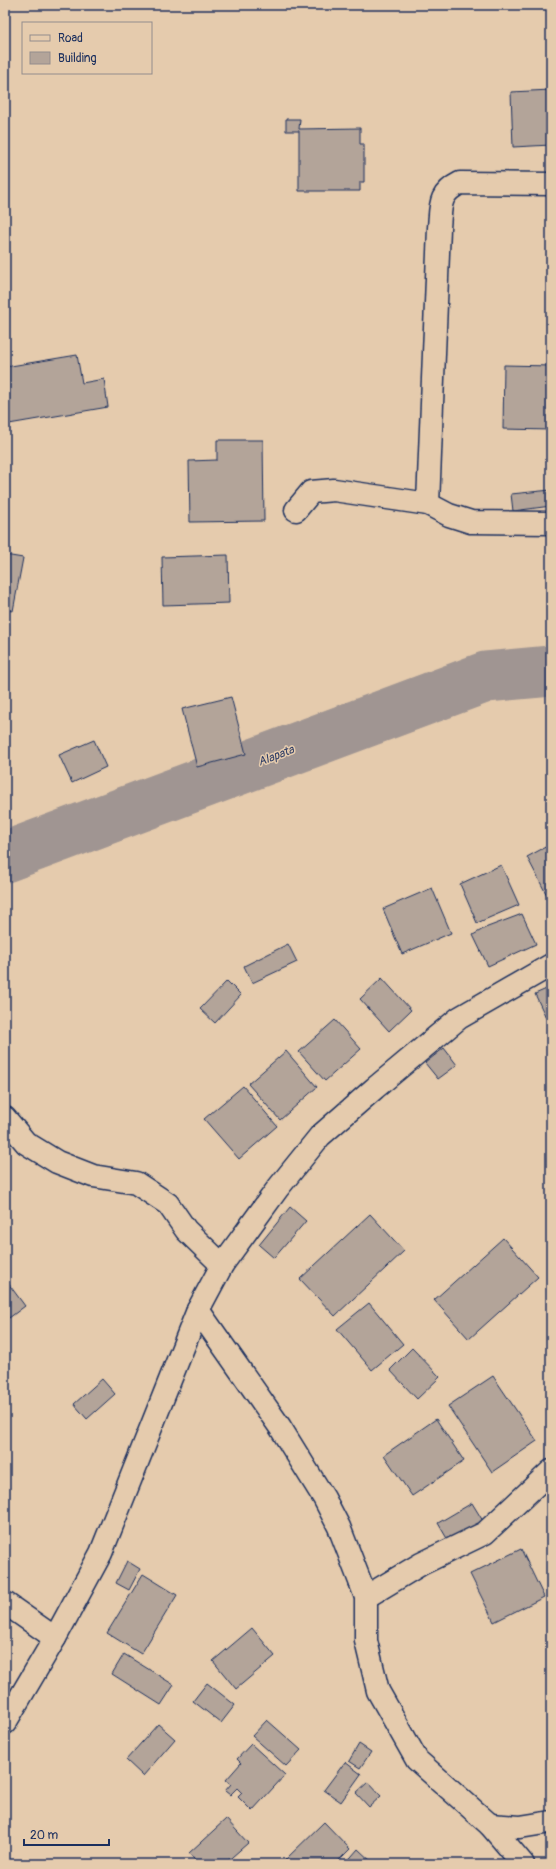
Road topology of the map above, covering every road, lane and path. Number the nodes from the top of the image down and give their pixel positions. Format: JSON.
{"nodes":[{"id":1,"x":551,"y":184,"type":"edge"},
{"id":2,"x":428,"y":504,"type":"junction"},
{"id":3,"x":296,"y":510,"type":"dead end"},
{"id":4,"x":551,"y":523,"type":"edge"},
{"id":5,"x":551,"y":965,"type":"edge"},
{"id":6,"x":5,"y":1118,"type":"edge"},
{"id":7,"x":222,"y":1266,"type":"junction"},
{"id":8,"x":198,"y":1310,"type":"junction"},
{"id":9,"x":551,"y":1471,"type":"edge"},
{"id":10,"x":366,"y":1597,"type":"junction"},
{"id":11,"x":5,"y":1603,"type":"edge"},
{"id":12,"x":55,"y":1638,"type":"junction"},
{"id":13,"x":5,"y":1723,"type":"edge"},
{"id":14,"x":551,"y":1822,"type":"edge"},
{"id":15,"x":490,"y":1825,"type":"junction"},
{"id":16,"x":523,"y":1864,"type":"edge"}],
"edges":[{"from":1,"to":2,"type":"street"},
{"from":2,"to":3,"type":"street"},
{"from":2,"to":4,"type":"street"},
{"from":5,"to":7,"type":"street"},
{"from":6,"to":7,"type":"street"},
{"from":7,"to":8,"type":"street"},
{"from":8,"to":10,"type":"street"},
{"from":8,"to":12,"type":"street"},
{"from":9,"to":10,"type":"street"},
{"from":10,"to":15,"type":"street"},
{"from":11,"to":12,"type":"street"},
{"from":12,"to":13,"type":"street"},
{"from":14,"to":15,"type":"street"},
{"from":15,"to":16,"type":"street"}]}
